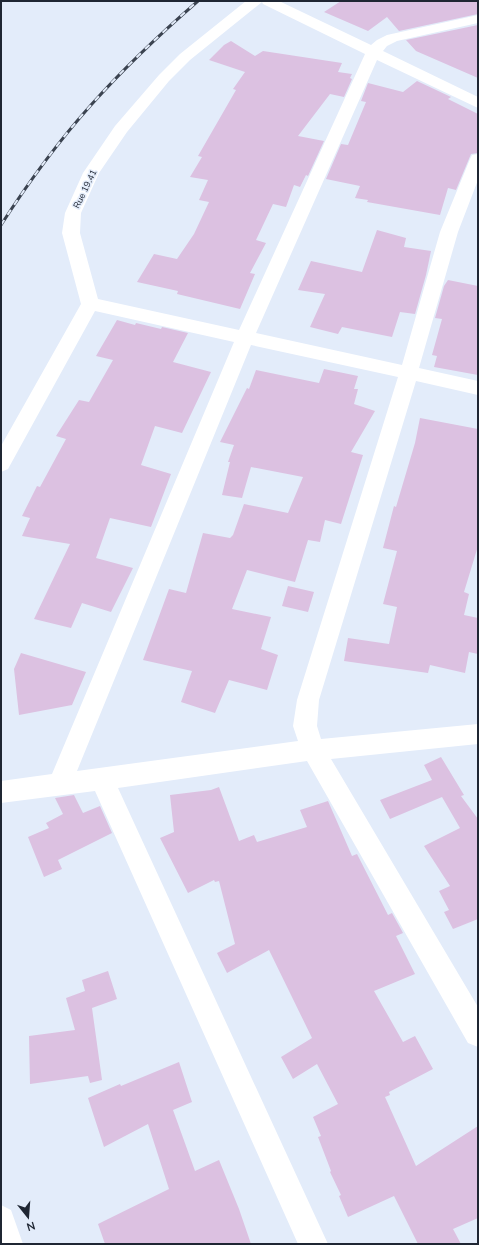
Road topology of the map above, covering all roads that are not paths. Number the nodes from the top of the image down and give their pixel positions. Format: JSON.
{"nodes":[{"id":1,"x":254,"y":1,"type":"edge"},
{"id":2,"x":268,"y":1,"type":"edge"},
{"id":3,"x":478,"y":19,"type":"edge"},
{"id":4,"x":374,"y":52,"type":"junction"},
{"id":5,"x":478,"y":103,"type":"edge"},
{"id":6,"x":478,"y":159,"type":"edge"},
{"id":7,"x":90,"y":304,"type":"junction"},
{"id":8,"x":245,"y":338,"type":"junction"},
{"id":9,"x":409,"y":372,"type":"junction"},
{"id":10,"x":478,"y":388,"type":"edge"},
{"id":11,"x":1,"y":464,"type":"edge"},
{"id":12,"x":478,"y":734,"type":"edge"},
{"id":13,"x":313,"y":750,"type":"junction"},
{"id":14,"x":102,"y":779,"type":"junction"},
{"id":15,"x":60,"y":784,"type":"junction"},
{"id":16,"x":1,"y":792,"type":"edge"},
{"id":17,"x":478,"y":1033,"type":"edge"},
{"id":18,"x":1,"y":1220,"type":"edge"},
{"id":19,"x":8,"y":1244,"type":"edge"},
{"id":20,"x":313,"y":1244,"type":"edge"}],
"edges":[{"from":1,"to":7,"type":"street","name":"Rue 19.41"},
{"from":2,"to":4,"type":"street"},
{"from":3,"to":4,"type":"street"},
{"from":4,"to":5,"type":"street"},
{"from":4,"to":8,"type":"street"},
{"from":6,"to":9,"type":"street"},
{"from":7,"to":8,"type":"street"},
{"from":7,"to":11,"type":"street"},
{"from":8,"to":9,"type":"street"},
{"from":8,"to":15,"type":"street"},
{"from":9,"to":10,"type":"street"},
{"from":9,"to":13,"type":"street"},
{"from":12,"to":13,"type":"street"},
{"from":13,"to":14,"type":"street"},
{"from":13,"to":17,"type":"street"},
{"from":14,"to":15,"type":"street"},
{"from":14,"to":20,"type":"street"},
{"from":15,"to":16,"type":"street"},
{"from":18,"to":19,"type":"street"}]}
